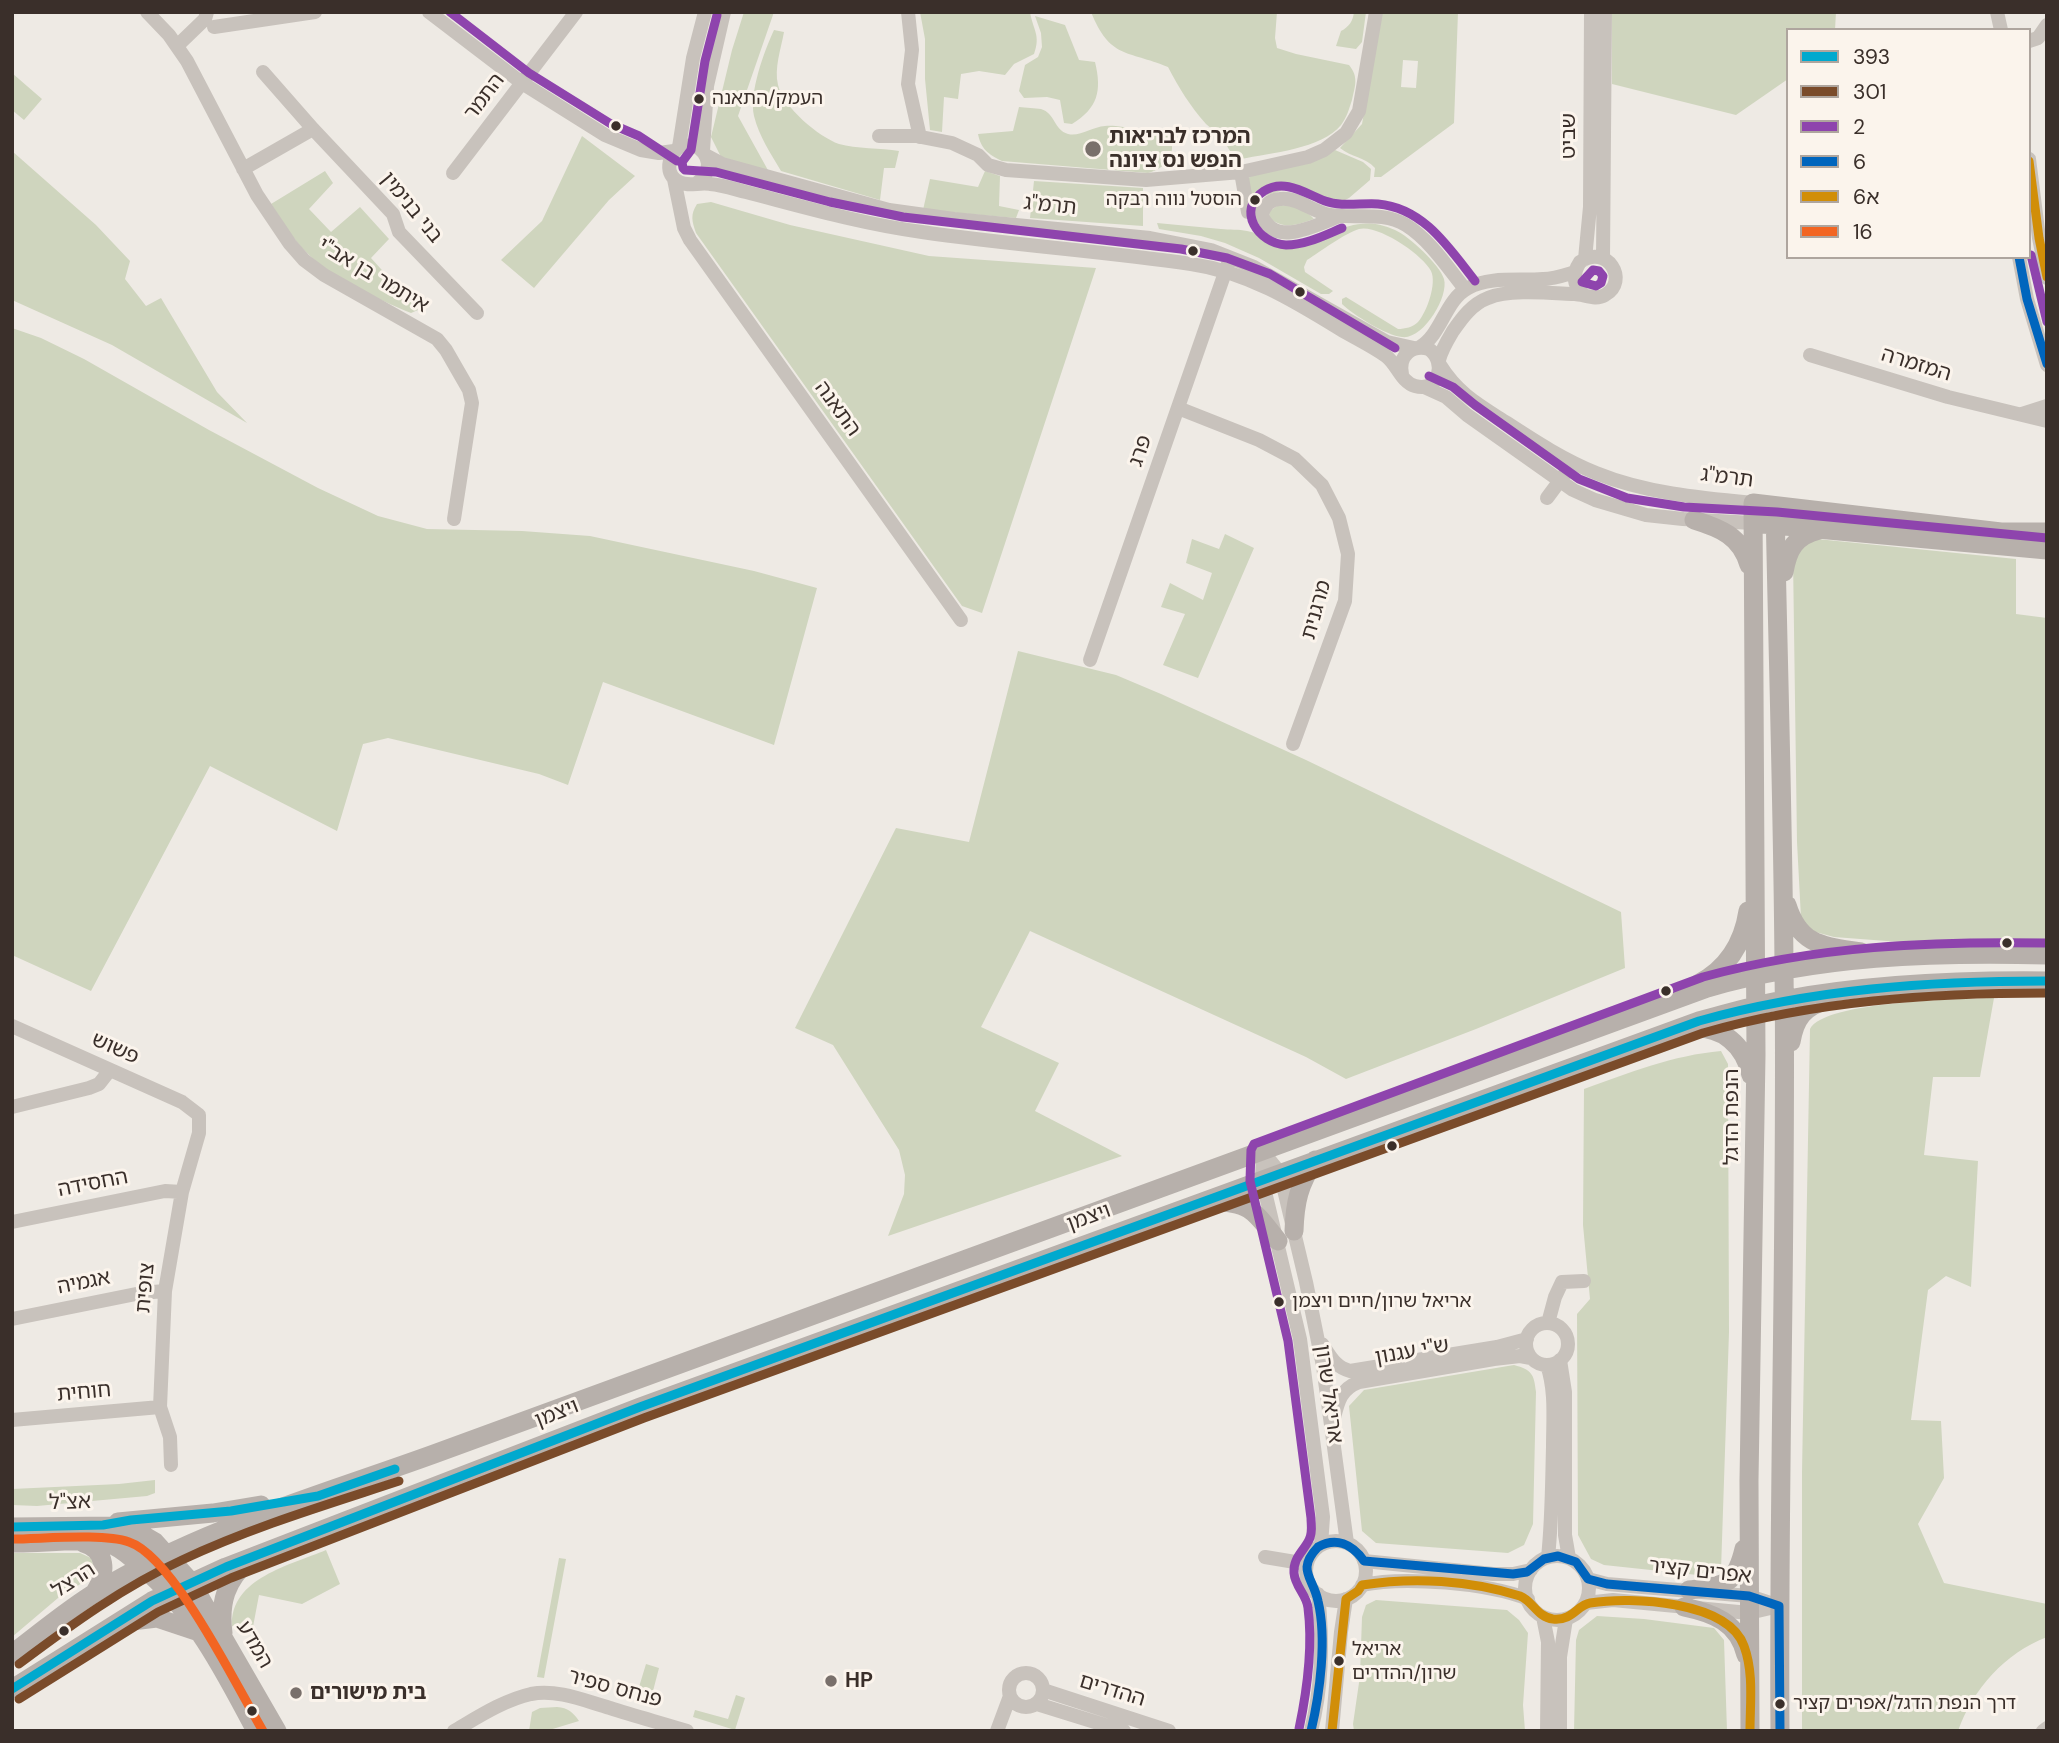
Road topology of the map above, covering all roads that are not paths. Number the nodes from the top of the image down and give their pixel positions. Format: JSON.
{"nodes":[{"id":1,"x":147,"y":12,"type":"edge"},
{"id":2,"x":207,"y":12,"type":"edge"},
{"id":3,"x":315,"y":12,"type":"edge"},
{"id":4,"x":429,"y":12,"type":"edge"},
{"id":5,"x":576,"y":12,"type":"edge"},
{"id":6,"x":705,"y":12,"type":"edge"},
{"id":7,"x":724,"y":12,"type":"edge"},
{"id":8,"x":908,"y":12,"type":"edge"},
{"id":9,"x":1376,"y":12,"type":"edge"},
{"id":10,"x":1591,"y":12,"type":"edge"},
{"id":11,"x":1605,"y":12,"type":"edge"},
{"id":12,"x":2047,"y":25,"type":"edge"},
{"id":13,"x":214,"y":27,"type":"dead end"},
{"id":14,"x":2035,"y":41,"type":"edge"},
{"id":15,"x":177,"y":47,"type":"junction"},
{"id":16,"x":263,"y":72,"type":"dead end"},
{"id":17,"x":522,"y":83,"type":"junction"},
{"id":18,"x":313,"y":130,"type":"junction"},
{"id":19,"x":879,"y":136,"type":"dead end"},
{"id":20,"x":920,"y":137,"type":"junction"},
{"id":21,"x":633,"y":147,"type":"junction"},
{"id":22,"x":676,"y":149,"type":"junction"},
{"id":23,"x":705,"y":153,"type":"junction"},
{"id":24,"x":243,"y":169,"type":"junction"},
{"id":25,"x":1241,"y":172,"type":"junction"},
{"id":26,"x":453,"y":173,"type":"dead end"},
{"id":27,"x":672,"y":175,"type":"junction"},
{"id":28,"x":2031,"y":175,"type":"edge"},
{"id":29,"x":694,"y":184,"type":"junction"},
{"id":30,"x":1262,"y":215,"type":"junction"},
{"id":31,"x":1340,"y":216,"type":"junction"},
{"id":32,"x":682,"y":220,"type":"junction"},
{"id":33,"x":1603,"y":258,"type":"junction"},
{"id":34,"x":1585,"y":259,"type":"junction"},
{"id":35,"x":2019,"y":259,"type":"edge"},
{"id":36,"x":1228,"y":264,"type":"junction"},
{"id":37,"x":1575,"y":272,"type":"junction"},
{"id":38,"x":2047,"y":278,"type":"edge"},
{"id":39,"x":1465,"y":289,"type":"junction"},
{"id":40,"x":1583,"y":294,"type":"junction"},
{"id":41,"x":477,"y":313,"type":"dead end"},
{"id":42,"x":1417,"y":348,"type":"junction"},
{"id":43,"x":1810,"y":355,"type":"dead end"},
{"id":44,"x":1439,"y":362,"type":"junction"},
{"id":45,"x":2047,"y":365,"type":"edge"},
{"id":46,"x":1402,"y":374,"type":"junction"},
{"id":47,"x":1424,"y":387,"type":"junction"},
{"id":48,"x":2047,"y":406,"type":"edge"},
{"id":49,"x":1178,"y":408,"type":"junction"},
{"id":50,"x":2010,"y":414,"type":"junction"},
{"id":51,"x":2047,"y":421,"type":"edge"},
{"id":52,"x":1573,"y":463,"type":"junction"},
{"id":53,"x":1559,"y":479,"type":"junction"},
{"id":54,"x":1547,"y":498,"type":"dead end"},
{"id":55,"x":1752,"y":513,"type":"junction"},
{"id":56,"x":1776,"y":515,"type":"junction"},
{"id":57,"x":454,"y":519,"type":"dead end"},
{"id":58,"x":1694,"y":520,"type":"junction"},
{"id":59,"x":1819,"y":530,"type":"junction"},
{"id":60,"x":2047,"y":532,"type":"edge"},
{"id":61,"x":2047,"y":550,"type":"edge"},
{"id":62,"x":1752,"y":578,"type":"junction"},
{"id":63,"x":961,"y":620,"type":"dead end"},
{"id":64,"x":1778,"y":622,"type":"junction"},
{"id":65,"x":1090,"y":660,"type":"dead end"},
{"id":66,"x":1293,"y":744,"type":"dead end"},
{"id":67,"x":1754,"y":841,"type":"junction"},
{"id":68,"x":1783,"y":892,"type":"junction"},
{"id":69,"x":2047,"y":955,"type":"edge"},
{"id":70,"x":1896,"y":957,"type":"junction"},
{"id":71,"x":1784,"y":969,"type":"junction"},
{"id":72,"x":1755,"y":974,"type":"junction"},
{"id":73,"x":2047,"y":981,"type":"edge"},
{"id":74,"x":1855,"y":990,"type":"junction"},
{"id":75,"x":1784,"y":999,"type":"junction"},
{"id":76,"x":1661,"y":1005,"type":"junction"},
{"id":77,"x":1755,"y":1006,"type":"junction"},
{"id":78,"x":12,"y":1026,"type":"edge"},
{"id":79,"x":1675,"y":1030,"type":"junction"},
{"id":80,"x":110,"y":1070,"type":"junction"},
{"id":81,"x":1784,"y":1088,"type":"junction"},
{"id":82,"x":1755,"y":1100,"type":"junction"},
{"id":83,"x":12,"y":1107,"type":"edge"},
{"id":84,"x":199,"y":1115,"type":"joint"},
{"id":85,"x":1263,"y":1152,"type":"junction"},
{"id":86,"x":1315,"y":1160,"type":"junction"},
{"id":87,"x":1271,"y":1176,"type":"junction"},
{"id":88,"x":183,"y":1192,"type":"junction"},
{"id":89,"x":1203,"y":1200,"type":"junction"},
{"id":90,"x":12,"y":1222,"type":"edge"},
{"id":91,"x":1286,"y":1236,"type":"junction"},
{"id":92,"x":1584,"y":1281,"type":"dead end"},
{"id":93,"x":165,"y":1291,"type":"junction"},
{"id":94,"x":12,"y":1319,"type":"edge"},
{"id":95,"x":1548,"y":1323,"type":"junction"},
{"id":96,"x":1318,"y":1336,"type":"junction"},
{"id":97,"x":1527,"y":1339,"type":"junction"},
{"id":98,"x":1531,"y":1358,"type":"junction"},
{"id":99,"x":1554,"y":1362,"type":"junction"},
{"id":100,"x":160,"y":1407,"type":"junction"},
{"id":101,"x":12,"y":1420,"type":"edge"},
{"id":102,"x":1332,"y":1430,"type":"junction"},
{"id":103,"x":171,"y":1465,"type":"dead end"},
{"id":104,"x":318,"y":1496,"type":"junction"},
{"id":105,"x":1749,"y":1524,"type":"junction"},
{"id":106,"x":103,"y":1525,"type":"junction"},
{"id":107,"x":12,"y":1527,"type":"edge"},
{"id":108,"x":71,"y":1542,"type":"junction"},
{"id":109,"x":1347,"y":1543,"type":"junction"},
{"id":110,"x":12,"y":1544,"type":"edge"},
{"id":111,"x":1321,"y":1545,"type":"junction"},
{"id":112,"x":167,"y":1554,"type":"junction"},
{"id":113,"x":252,"y":1556,"type":"junction"},
{"id":114,"x":1265,"y":1557,"type":"dead end"},
{"id":115,"x":1548,"y":1557,"type":"junction"},
{"id":116,"x":1569,"y":1558,"type":"junction"},
{"id":117,"x":1364,"y":1560,"type":"junction"},
{"id":118,"x":1307,"y":1564,"type":"junction"},
{"id":119,"x":143,"y":1567,"type":"junction"},
{"id":120,"x":1531,"y":1570,"type":"junction"},
{"id":121,"x":1588,"y":1579,"type":"junction"},
{"id":122,"x":191,"y":1582,"type":"junction"},
{"id":123,"x":1362,"y":1585,"type":"junction"},
{"id":124,"x":95,"y":1592,"type":"junction"},
{"id":125,"x":170,"y":1592,"type":"junction"},
{"id":126,"x":1318,"y":1594,"type":"junction"},
{"id":127,"x":1346,"y":1599,"type":"junction"},
{"id":128,"x":1528,"y":1599,"type":"junction"},
{"id":129,"x":1686,"y":1599,"type":"junction"},
{"id":130,"x":1586,"y":1603,"type":"junction"},
{"id":131,"x":1749,"y":1604,"type":"junction"},
{"id":132,"x":1779,"y":1606,"type":"junction"},
{"id":133,"x":1543,"y":1617,"type":"junction"},
{"id":134,"x":1566,"y":1619,"type":"junction"},
{"id":135,"x":115,"y":1624,"type":"junction"},
{"id":136,"x":200,"y":1632,"type":"junction"},
{"id":137,"x":223,"y":1637,"type":"junction"},
{"id":138,"x":12,"y":1654,"type":"edge"},
{"id":139,"x":1749,"y":1676,"type":"junction"},
{"id":140,"x":12,"y":1689,"type":"edge"},
{"id":141,"x":1043,"y":1690,"type":"junction"},
{"id":142,"x":1015,"y":1701,"type":"junction"},
{"id":143,"x":1037,"y":1704,"type":"junction"},
{"id":144,"x":256,"y":1731,"type":"edge"},
{"id":145,"x":277,"y":1731,"type":"edge"},
{"id":146,"x":454,"y":1731,"type":"edge"},
{"id":147,"x":687,"y":1731,"type":"edge"},
{"id":148,"x":996,"y":1731,"type":"edge"},
{"id":149,"x":1004,"y":1731,"type":"edge"},
{"id":150,"x":1124,"y":1731,"type":"edge"},
{"id":151,"x":1170,"y":1731,"type":"edge"},
{"id":152,"x":1311,"y":1731,"type":"edge"},
{"id":153,"x":1332,"y":1731,"type":"edge"},
{"id":154,"x":1547,"y":1731,"type":"edge"},
{"id":155,"x":1560,"y":1731,"type":"edge"},
{"id":156,"x":1750,"y":1731,"type":"edge"},
{"id":157,"x":1780,"y":1731,"type":"edge"}],
"edges":[{"from":1,"to":15,"type":"street","name":"איתמר בן אב\"י"},
{"from":2,"to":15,"type":"street"},
{"from":3,"to":13,"type":"street"},
{"from":4,"to":17,"type":"street"},
{"from":5,"to":17,"type":"street","name":"התמר"},
{"from":6,"to":22,"type":"street"},
{"from":7,"to":23,"type":"street"},
{"from":8,"to":20,"type":"street"},
{"from":9,"to":25,"type":"street"},
{"from":10,"to":34,"type":"street","name":"שביט"},
{"from":11,"to":33,"type":"street","name":"שביט"},
{"from":12,"to":14,"type":"street"},
{"from":15,"to":24,"type":"street","name":"איתמר בן אב\"י"},
{"from":16,"to":18,"type":"street","name":"בני בנימין"},
{"from":17,"to":21,"type":"street"},
{"from":17,"to":26,"type":"street","name":"התמר"},
{"from":18,"to":24,"type":"street"},
{"from":18,"to":41,"type":"street","name":"בני בנימין"},
{"from":19,"to":20,"type":"street"},
{"from":20,"to":25,"type":"street"},
{"from":21,"to":22,"type":"street"},
{"from":21,"to":27,"type":"street"},
{"from":22,"to":23,"type":"street"},
{"from":22,"to":27,"type":"street"},
{"from":23,"to":29,"type":"street"},
{"from":23,"to":36,"type":"street","name":"תרמ\"ג"},
{"from":24,"to":57,"type":"street","name":"איתמר בן אב\"י"},
{"from":25,"to":30,"type":"street"},
{"from":27,"to":29,"type":"street"},
{"from":27,"to":32,"type":"street","name":"התאנה"},
{"from":28,"to":38,"type":"street"},
{"from":29,"to":32,"type":"street"},
{"from":29,"to":36,"type":"street","name":"תרמ\"ג"},
{"from":30,"to":31,"type":"street"},
{"from":30,"to":31,"type":"street"},
{"from":31,"to":39,"type":"street"},
{"from":32,"to":63,"type":"street","name":"התאנה"},
{"from":33,"to":34,"type":"street"},
{"from":33,"to":40,"type":"street"},
{"from":34,"to":37,"type":"street"},
{"from":35,"to":45,"type":"street"},
{"from":36,"to":42,"type":"street","name":"תרמ\"ג"},
{"from":36,"to":46,"type":"street","name":"תרמ\"ג"},
{"from":36,"to":49,"type":"street","name":"פרג"},
{"from":37,"to":39,"type":"street"},
{"from":37,"to":40,"type":"street"},
{"from":39,"to":42,"type":"street"},
{"from":40,"to":44,"type":"street"},
{"from":42,"to":44,"type":"street"},
{"from":42,"to":46,"type":"street"},
{"from":43,"to":50,"type":"street","name":"המזמרה"},
{"from":44,"to":47,"type":"street"},
{"from":44,"to":52,"type":"street","name":"תרמ\"ג"},
{"from":46,"to":47,"type":"street"},
{"from":47,"to":53,"type":"street","name":"תרמ\"ג"},
{"from":48,"to":50,"type":"street","name":"המזמרה"},
{"from":49,"to":65,"type":"street","name":"פרג"},
{"from":49,"to":66,"type":"street","name":"מרגנית"},
{"from":50,"to":51,"type":"street","name":"המזמרה"},
{"from":52,"to":53,"type":"street"},
{"from":52,"to":55,"type":"street","name":"תרמ\"ג"},
{"from":53,"to":54,"type":"street"},
{"from":53,"to":58,"type":"street","name":"תרמ\"ג"},
{"from":55,"to":56,"type":"main road","name":"תרמ\"ג"},
{"from":55,"to":58,"type":"street","name":"תרמ\"ג"},
{"from":55,"to":62,"type":"main road","name":"הנפת הדגל"},
{"from":56,"to":59,"type":"main road","name":"תרמ\"ג"},
{"from":56,"to":60,"type":"main road","name":"תרמ\"ג"},
{"from":56,"to":64,"type":"main road"},
{"from":58,"to":62,"type":"main road"},
{"from":59,"to":61,"type":"main road","name":"תרמ\"ג"},
{"from":59,"to":64,"type":"main road"},
{"from":62,"to":67,"type":"main road","name":"הנפת הדגל"},
{"from":64,"to":68,"type":"main road"},
{"from":67,"to":72,"type":"main road","name":"הנפת הדגל"},
{"from":67,"to":76,"type":"main road"},
{"from":68,"to":70,"type":"main road"},
{"from":68,"to":71,"type":"main road"},
{"from":69,"to":70,"type":"main road","name":"ויצמן"},
{"from":70,"to":71,"type":"main road","name":"ויצמן"},
{"from":71,"to":72,"type":"main road","name":"ויצמן"},
{"from":71,"to":75,"type":"main road"},
{"from":72,"to":76,"type":"main road","name":"ויצמן"},
{"from":72,"to":77,"type":"main road","name":"הנפת הדגל"},
{"from":73,"to":74,"type":"main road","name":"ויצמן"},
{"from":74,"to":75,"type":"main road","name":"ויצמן"},
{"from":74,"to":81,"type":"main road"},
{"from":75,"to":77,"type":"main road","name":"ויצמן"},
{"from":75,"to":81,"type":"main road"},
{"from":76,"to":85,"type":"main road","name":"ויצמן"},
{"from":77,"to":79,"type":"main road","name":"ויצמן"},
{"from":77,"to":82,"type":"main road","name":"הנפת הדגל"},
{"from":78,"to":80,"type":"street","name":"פשוש"},
{"from":79,"to":82,"type":"main road"},
{"from":79,"to":86,"type":"main road","name":"ויצמן"},
{"from":80,"to":83,"type":"street"},
{"from":80,"to":84,"type":"street","name":"פשוש"},
{"from":81,"to":132,"type":"main road"},
{"from":82,"to":105,"type":"main road","name":"הנפת הדגל"},
{"from":84,"to":88,"type":"street","name":"צופית"},
{"from":85,"to":87,"type":"street","name":"אריאל שרון"},
{"from":85,"to":104,"type":"main road","name":"ויצמן"},
{"from":86,"to":87,"type":"main road","name":"ויצמן"},
{"from":86,"to":91,"type":"main road"},
{"from":87,"to":89,"type":"main road","name":"ויצמן"},
{"from":87,"to":91,"type":"street","name":"אריאל שרון"},
{"from":88,"to":90,"type":"street","name":"החסידה"},
{"from":88,"to":93,"type":"street","name":"צופית"},
{"from":89,"to":91,"type":"main road"},
{"from":89,"to":113,"type":"main road","name":"ויצמן"},
{"from":91,"to":96,"type":"street","name":"אריאל שרון"},
{"from":91,"to":111,"type":"street","name":"אריאל שרון"},
{"from":92,"to":95,"type":"street"},
{"from":93,"to":94,"type":"street","name":"אגמיה"},
{"from":93,"to":100,"type":"street","name":"צופית"},
{"from":95,"to":97,"type":"street"},
{"from":95,"to":99,"type":"street"},
{"from":96,"to":97,"type":"street","name":"ש\"י עגנון"},
{"from":96,"to":102,"type":"street","name":"אריאל שרון"},
{"from":97,"to":98,"type":"street"},
{"from":98,"to":99,"type":"street"},
{"from":98,"to":102,"type":"street","name":"ש\"י עגנון"},
{"from":99,"to":115,"type":"street"},
{"from":99,"to":116,"type":"street"},
{"from":100,"to":101,"type":"street","name":"חוחית"},
{"from":100,"to":103,"type":"street","name":"צופית"},
{"from":102,"to":109,"type":"street","name":"אריאל שרון"},
{"from":104,"to":106,"type":"main road"},
{"from":104,"to":112,"type":"main road","name":"ויצמן"},
{"from":105,"to":129,"type":"main road"},
{"from":105,"to":131,"type":"main road","name":"הנפת הדגל"},
{"from":106,"to":107,"type":"main road","name":"אצ\"ל"},
{"from":106,"to":112,"type":"main road","name":"אצ\"ל"},
{"from":108,"to":110,"type":"main road","name":"אצ\"ל"},
{"from":108,"to":119,"type":"main road","name":"אצ\"ל"},
{"from":108,"to":124,"type":"main road"},
{"from":109,"to":111,"type":"street"},
{"from":109,"to":117,"type":"street"},
{"from":111,"to":118,"type":"street"},
{"from":112,"to":119,"type":"main road","name":"הרצל"},
{"from":112,"to":122,"type":"main road","name":"אצ\"ל"},
{"from":113,"to":122,"type":"main road","name":"ויצמן"},
{"from":113,"to":137,"type":"main road"},
{"from":114,"to":118,"type":"street"},
{"from":115,"to":116,"type":"street"},
{"from":115,"to":120,"type":"street"},
{"from":116,"to":121,"type":"street"},
{"from":117,"to":120,"type":"street"},
{"from":117,"to":123,"type":"street"},
{"from":118,"to":126,"type":"street"},
{"from":119,"to":124,"type":"main road","name":"הרצל"},
{"from":119,"to":125,"type":"main road","name":"המדע"},
{"from":120,"to":128,"type":"street"},
{"from":121,"to":129,"type":"street","name":"אפרים קציר"},
{"from":121,"to":130,"type":"street"},
{"from":122,"to":125,"type":"main road","name":"ויצמן"},
{"from":122,"to":137,"type":"main road","name":"המדע"},
{"from":123,"to":127,"type":"street"},
{"from":123,"to":128,"type":"street"},
{"from":124,"to":138,"type":"main road","name":"הרצל"},
{"from":125,"to":135,"type":"main road"},
{"from":125,"to":136,"type":"main road","name":"המדע"},
{"from":126,"to":127,"type":"street"},
{"from":126,"to":152,"type":"street"},
{"from":127,"to":153,"type":"street"},
{"from":128,"to":133,"type":"street"},
{"from":129,"to":130,"type":"street","name":"אפרים קציר"},
{"from":129,"to":131,"type":"street","name":"אפרים קציר"},
{"from":129,"to":139,"type":"main road"},
{"from":130,"to":134,"type":"street"},
{"from":131,"to":132,"type":"street","name":"אפרים קציר"},
{"from":131,"to":139,"type":"main road","name":"הנפת הדגל"},
{"from":132,"to":157,"type":"main road"},
{"from":133,"to":134,"type":"street"},
{"from":133,"to":154,"type":"street"},
{"from":134,"to":155,"type":"street"},
{"from":135,"to":136,"type":"main road"},
{"from":135,"to":140,"type":"main road"},
{"from":136,"to":144,"type":"main road","name":"המדע"},
{"from":137,"to":145,"type":"main road","name":"המדע"},
{"from":139,"to":156,"type":"main road","name":"הנפת הדגל"},
{"from":141,"to":142,"type":"street"},
{"from":141,"to":143,"type":"street"},
{"from":141,"to":151,"type":"street","name":"ההדרים"},
{"from":142,"to":143,"type":"street"},
{"from":142,"to":148,"type":"street"},
{"from":142,"to":149,"type":"street"},
{"from":143,"to":150,"type":"street","name":"ההדרים"},
{"from":146,"to":147,"type":"street","name":"פנחס ספיר"}]}
